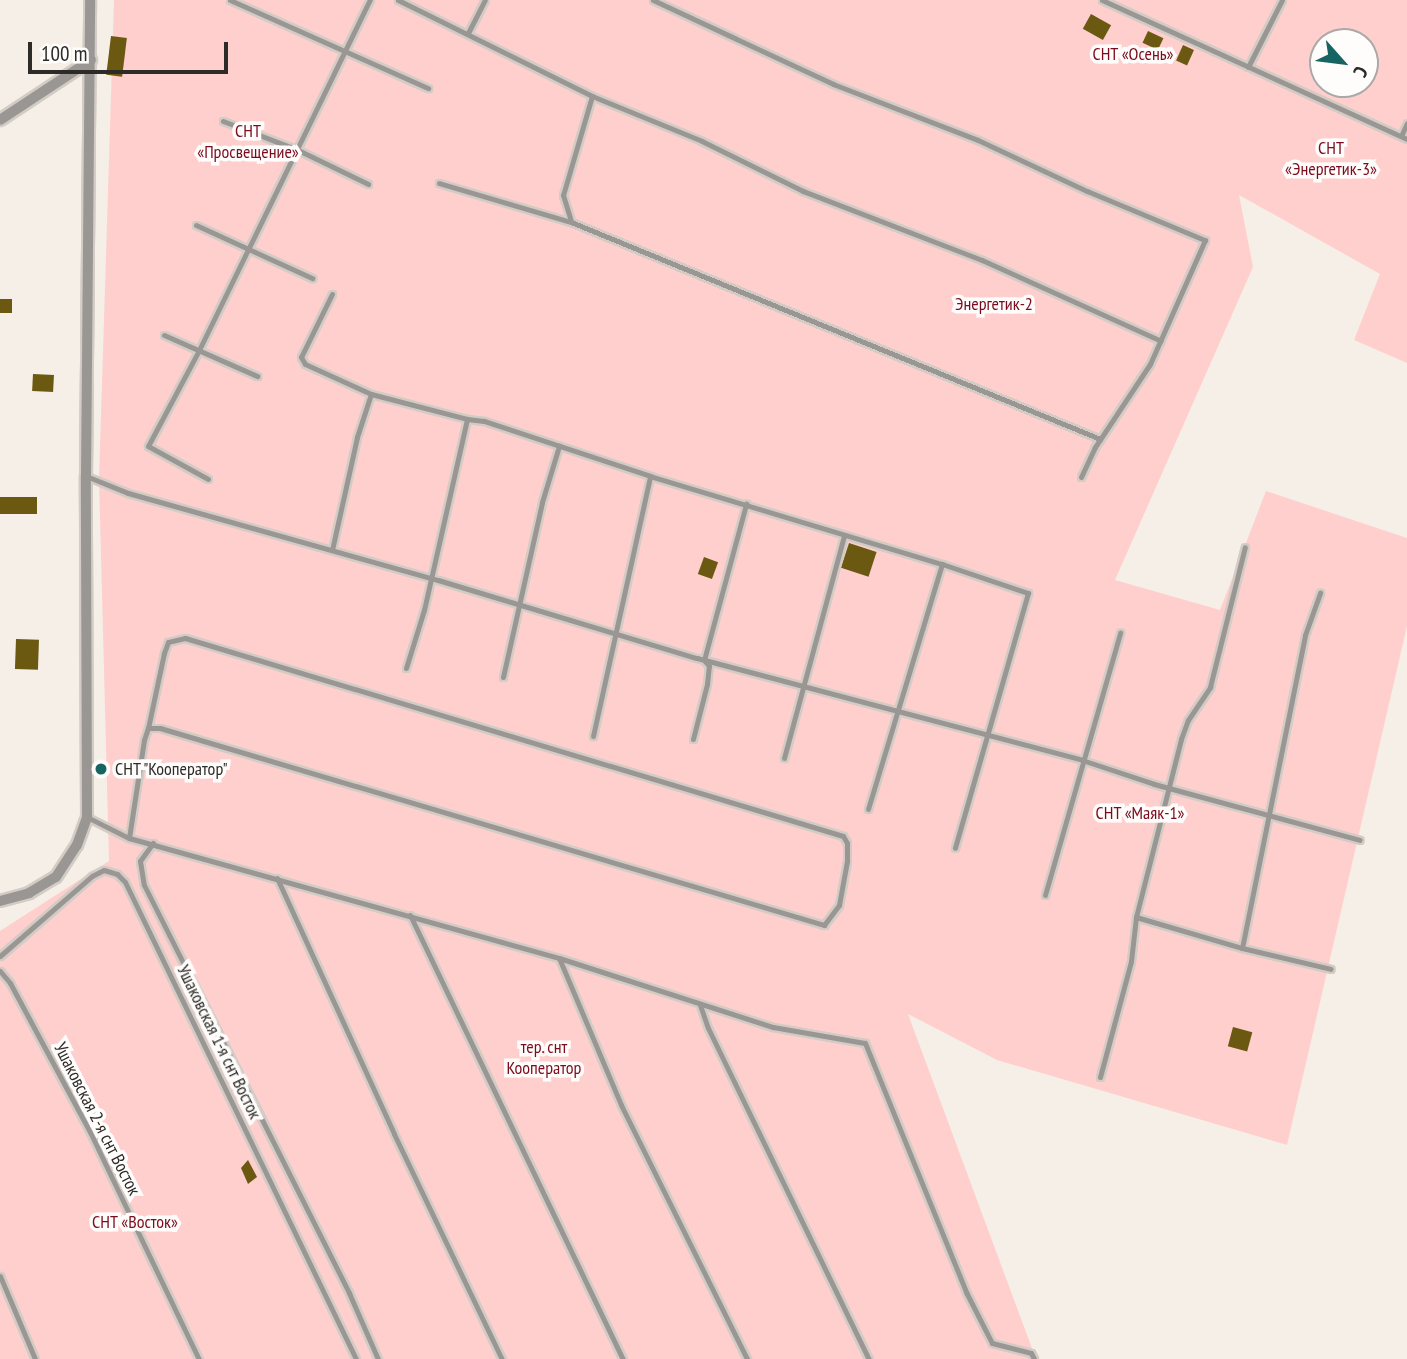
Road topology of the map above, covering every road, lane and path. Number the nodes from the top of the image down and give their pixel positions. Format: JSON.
{"nodes":[{"id":1,"x":90,"y":0,"type":"edge"},
{"id":2,"x":230,"y":0,"type":"edge"},
{"id":3,"x":370,"y":0,"type":"edge"},
{"id":4,"x":398,"y":0,"type":"edge"},
{"id":5,"x":485,"y":0,"type":"edge"},
{"id":6,"x":653,"y":0,"type":"edge"},
{"id":7,"x":1102,"y":0,"type":"edge"},
{"id":8,"x":1282,"y":0,"type":"edge"},
{"id":9,"x":468,"y":33,"type":"junction"},
{"id":10,"x":345,"y":51,"type":"junction"},
{"id":11,"x":91,"y":60,"type":"junction"},
{"id":12,"x":1248,"y":67,"type":"junction"},
{"id":13,"x":428,"y":88,"type":"dead end"},
{"id":14,"x":592,"y":96,"type":"junction"},
{"id":15,"x":0,"y":120,"type":"edge"},
{"id":16,"x":223,"y":121,"type":"dead end"},
{"id":17,"x":1407,"y":123,"type":"edge"},
{"id":18,"x":1404,"y":137,"type":"edge"},
{"id":19,"x":298,"y":150,"type":"junction"},
{"id":20,"x":439,"y":183,"type":"dead end"},
{"id":21,"x":368,"y":184,"type":"dead end"},
{"id":22,"x":571,"y":222,"type":"junction"},
{"id":23,"x":195,"y":226,"type":"dead end"},
{"id":24,"x":249,"y":249,"type":"junction"},
{"id":25,"x":312,"y":278,"type":"dead end"},
{"id":26,"x":332,"y":294,"type":"dead end"},
{"id":27,"x":164,"y":335,"type":"dead end"},
{"id":28,"x":1161,"y":341,"type":"junction"},
{"id":29,"x":199,"y":350,"type":"junction"},
{"id":30,"x":257,"y":376,"type":"dead end"},
{"id":31,"x":371,"y":394,"type":"junction"},
{"id":32,"x":467,"y":419,"type":"junction"},
{"id":33,"x":1100,"y":439,"type":"junction"},
{"id":34,"x":559,"y":446,"type":"junction"},
{"id":35,"x":86,"y":476,"type":"junction"},
{"id":36,"x":650,"y":476,"type":"junction"},
{"id":37,"x":1081,"y":477,"type":"dead end"},
{"id":38,"x":208,"y":479,"type":"dead end"},
{"id":39,"x":746,"y":504,"type":"junction"},
{"id":40,"x":844,"y":536,"type":"junction"},
{"id":41,"x":1245,"y":547,"type":"dead end"},
{"id":42,"x":332,"y":550,"type":"junction"},
{"id":43,"x":942,"y":564,"type":"junction"},
{"id":44,"x":429,"y":577,"type":"junction"},
{"id":45,"x":1320,"y":593,"type":"dead end"},
{"id":46,"x":519,"y":605,"type":"junction"},
{"id":47,"x":615,"y":632,"type":"junction"},
{"id":48,"x":1120,"y":634,"type":"dead end"},
{"id":49,"x":704,"y":660,"type":"junction"},
{"id":50,"x":407,"y":668,"type":"dead end"},
{"id":51,"x":503,"y":677,"type":"dead end"},
{"id":52,"x":802,"y":684,"type":"junction"},
{"id":53,"x":895,"y":711,"type":"junction"},
{"id":54,"x":148,"y":728,"type":"junction"},
{"id":55,"x":987,"y":734,"type":"junction"},
{"id":56,"x":593,"y":736,"type":"dead end"},
{"id":57,"x":693,"y":739,"type":"dead end"},
{"id":58,"x":784,"y":758,"type":"dead end"},
{"id":59,"x":1082,"y":760,"type":"junction"},
{"id":60,"x":1170,"y":788,"type":"junction"},
{"id":61,"x":868,"y":809,"type":"dead end"},
{"id":62,"x":1269,"y":815,"type":"junction"},
{"id":63,"x":87,"y":817,"type":"junction"},
{"id":64,"x":129,"y":838,"type":"junction"},
{"id":65,"x":1360,"y":840,"type":"dead end"},
{"id":66,"x":153,"y":843,"type":"junction"},
{"id":67,"x":955,"y":848,"type":"dead end"},
{"id":68,"x":277,"y":878,"type":"junction"},
{"id":69,"x":1045,"y":895,"type":"dead end"},
{"id":70,"x":0,"y":901,"type":"edge"},
{"id":71,"x":410,"y":915,"type":"junction"},
{"id":72,"x":1136,"y":917,"type":"junction"},
{"id":73,"x":1242,"y":948,"type":"junction"},
{"id":74,"x":0,"y":956,"type":"edge"},
{"id":75,"x":559,"y":958,"type":"junction"},
{"id":76,"x":1331,"y":969,"type":"dead end"},
{"id":77,"x":0,"y":971,"type":"edge"},
{"id":78,"x":700,"y":1004,"type":"junction"},
{"id":79,"x":1100,"y":1077,"type":"dead end"},
{"id":80,"x":0,"y":1276,"type":"edge"},
{"id":81,"x":35,"y":1359,"type":"edge"},
{"id":82,"x":199,"y":1359,"type":"edge"},
{"id":83,"x":356,"y":1359,"type":"edge"},
{"id":84,"x":378,"y":1359,"type":"edge"},
{"id":85,"x":502,"y":1359,"type":"edge"},
{"id":86,"x":623,"y":1359,"type":"edge"},
{"id":87,"x":747,"y":1359,"type":"edge"},
{"id":88,"x":869,"y":1359,"type":"edge"},
{"id":89,"x":1034,"y":1359,"type":"edge"}],
"edges":[{"from":1,"to":11,"type":"street"},
{"from":2,"to":10,"type":"lane"},
{"from":3,"to":10,"type":"lane"},
{"from":4,"to":9,"type":"lane"},
{"from":5,"to":9,"type":"lane"},
{"from":6,"to":28,"type":"lane"},
{"from":7,"to":12,"type":"lane"},
{"from":8,"to":12,"type":"lane"},
{"from":9,"to":14,"type":"lane"},
{"from":10,"to":13,"type":"lane"},
{"from":10,"to":19,"type":"lane"},
{"from":11,"to":15,"type":"street"},
{"from":11,"to":35,"type":"street"},
{"from":12,"to":18,"type":"lane"},
{"from":14,"to":22,"type":"lane"},
{"from":14,"to":28,"type":"lane"},
{"from":16,"to":19,"type":"lane"},
{"from":17,"to":18,"type":"lane"},
{"from":19,"to":21,"type":"lane"},
{"from":19,"to":24,"type":"lane"},
{"from":20,"to":22,"type":"lane"},
{"from":22,"to":33,"type":"lane"},
{"from":23,"to":24,"type":"lane"},
{"from":24,"to":25,"type":"lane"},
{"from":24,"to":29,"type":"lane"},
{"from":26,"to":31,"type":"lane"},
{"from":27,"to":29,"type":"lane"},
{"from":28,"to":33,"type":"lane"},
{"from":29,"to":30,"type":"lane"},
{"from":29,"to":38,"type":"lane"},
{"from":31,"to":32,"type":"lane"},
{"from":31,"to":42,"type":"lane"},
{"from":32,"to":34,"type":"lane"},
{"from":32,"to":44,"type":"lane"},
{"from":33,"to":37,"type":"lane"},
{"from":34,"to":36,"type":"lane"},
{"from":34,"to":46,"type":"lane"},
{"from":35,"to":42,"type":"lane"},
{"from":35,"to":63,"type":"street"},
{"from":36,"to":39,"type":"lane"},
{"from":36,"to":47,"type":"lane"},
{"from":39,"to":40,"type":"lane"},
{"from":39,"to":49,"type":"lane"},
{"from":40,"to":43,"type":"lane"},
{"from":40,"to":52,"type":"lane"},
{"from":41,"to":60,"type":"lane"},
{"from":42,"to":44,"type":"lane"},
{"from":43,"to":53,"type":"lane"},
{"from":43,"to":55,"type":"lane"},
{"from":44,"to":46,"type":"lane"},
{"from":44,"to":50,"type":"lane"},
{"from":45,"to":62,"type":"lane"},
{"from":46,"to":47,"type":"lane"},
{"from":46,"to":51,"type":"lane"},
{"from":47,"to":49,"type":"lane"},
{"from":47,"to":56,"type":"lane"},
{"from":48,"to":59,"type":"lane"},
{"from":49,"to":52,"type":"lane"},
{"from":49,"to":57,"type":"lane"},
{"from":52,"to":53,"type":"lane"},
{"from":52,"to":58,"type":"lane"},
{"from":53,"to":55,"type":"lane"},
{"from":53,"to":61,"type":"lane"},
{"from":54,"to":54,"type":"lane"},
{"from":54,"to":64,"type":"lane"},
{"from":55,"to":59,"type":"lane"},
{"from":55,"to":67,"type":"lane"},
{"from":59,"to":60,"type":"lane"},
{"from":59,"to":69,"type":"lane"},
{"from":60,"to":62,"type":"lane"},
{"from":60,"to":72,"type":"lane"},
{"from":62,"to":65,"type":"lane"},
{"from":62,"to":73,"type":"lane"},
{"from":63,"to":64,"type":"lane"},
{"from":63,"to":70,"type":"street"},
{"from":64,"to":66,"type":"lane"},
{"from":66,"to":68,"type":"lane"},
{"from":66,"to":84,"type":"lane"},
{"from":68,"to":71,"type":"lane"},
{"from":68,"to":85,"type":"lane"},
{"from":71,"to":75,"type":"lane"},
{"from":71,"to":86,"type":"lane"},
{"from":72,"to":73,"type":"lane"},
{"from":72,"to":79,"type":"lane"},
{"from":73,"to":76,"type":"lane"},
{"from":74,"to":83,"type":"lane","name":"Ушаковская 1-я снт Восток"},
{"from":75,"to":78,"type":"lane"},
{"from":75,"to":87,"type":"lane"},
{"from":77,"to":82,"type":"lane","name":"Ушаковская 2-я снт Восток"},
{"from":78,"to":88,"type":"lane"},
{"from":78,"to":89,"type":"lane"},
{"from":80,"to":81,"type":"lane"}]}
